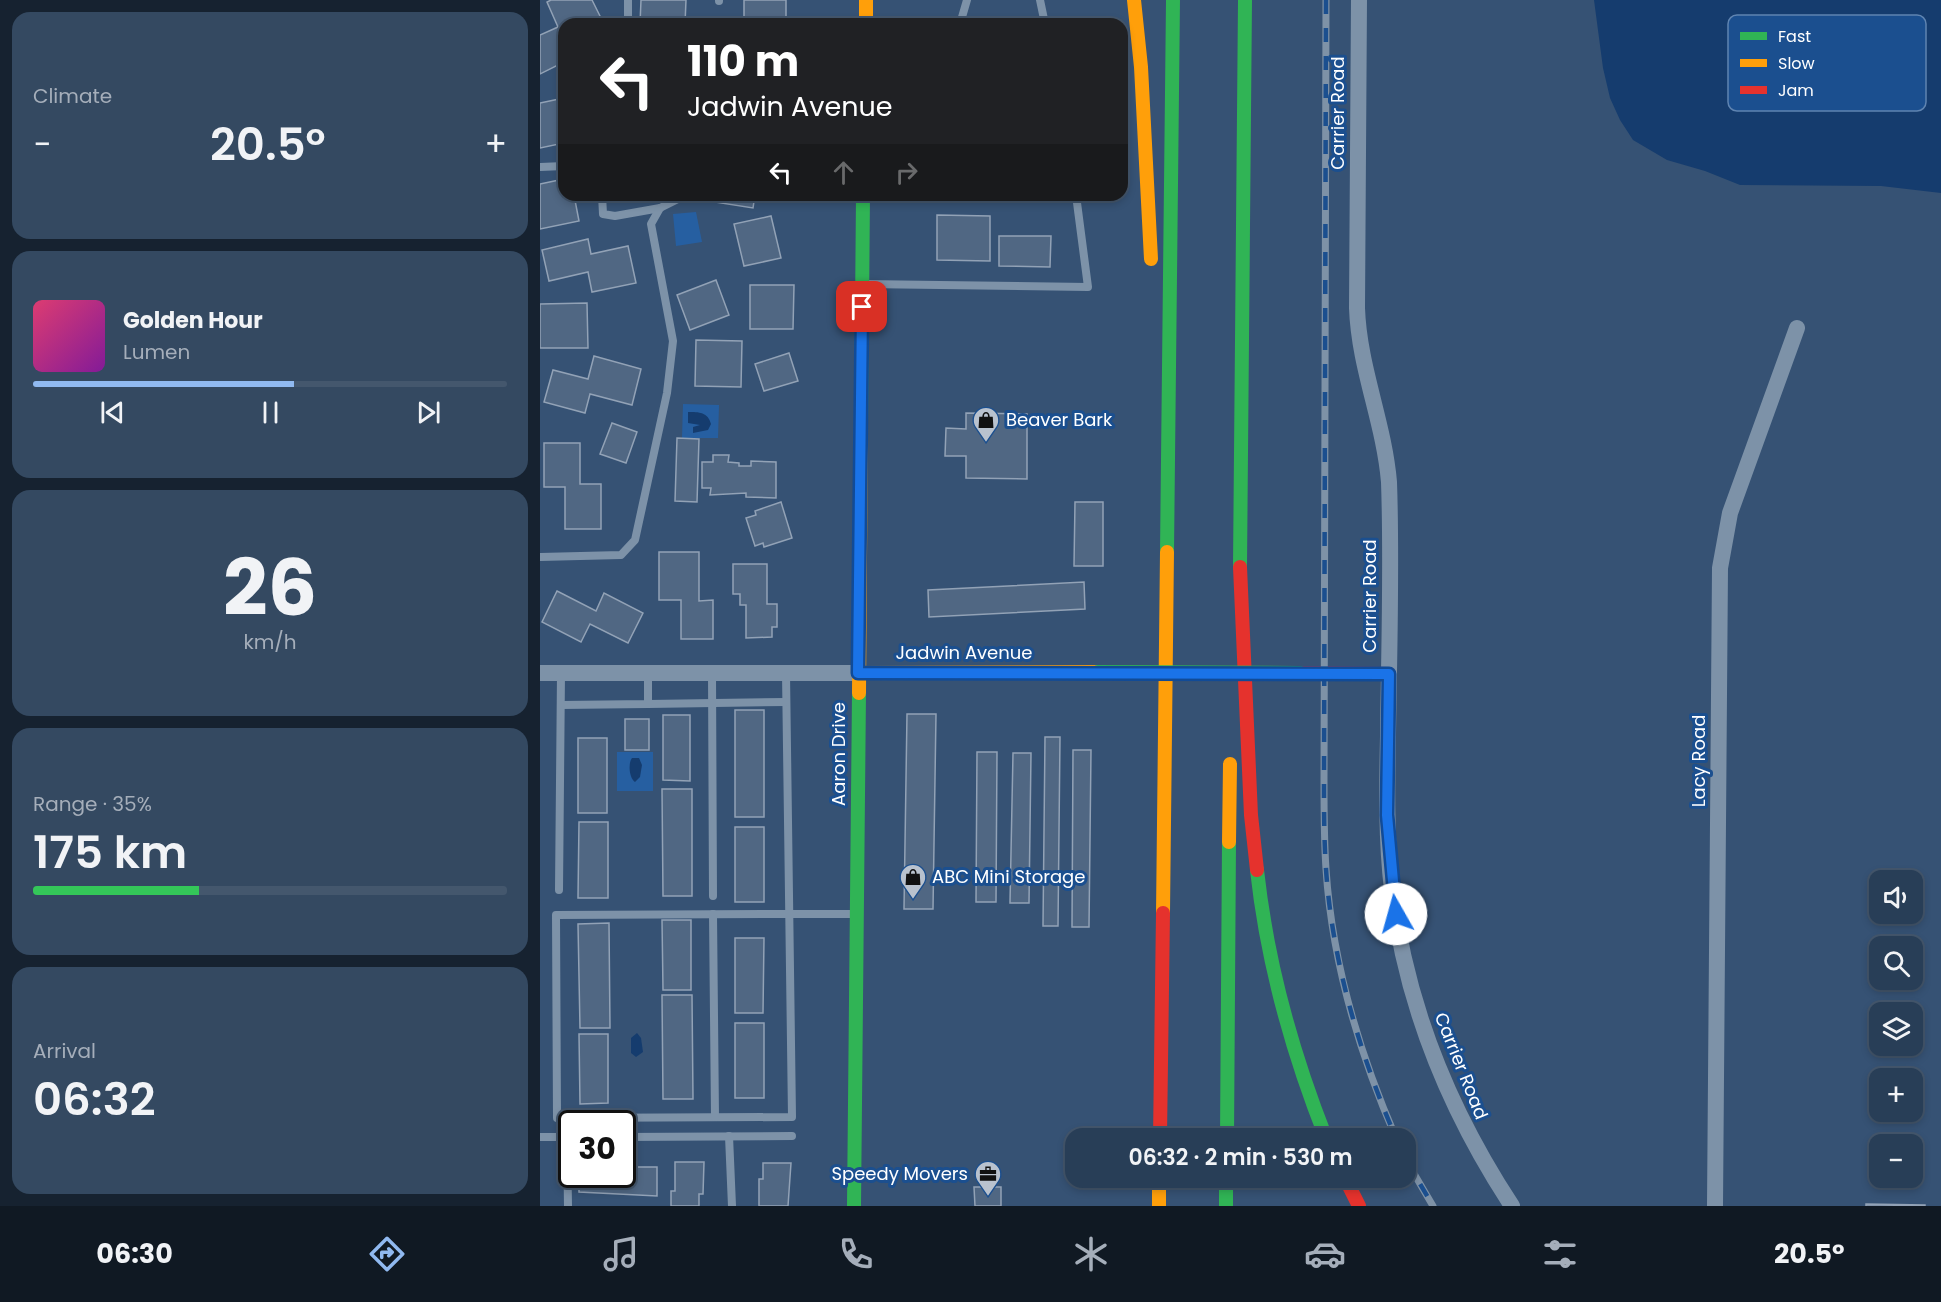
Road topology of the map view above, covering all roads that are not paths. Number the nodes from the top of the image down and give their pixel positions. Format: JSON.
{"nodes":[{"id":1,"x":628,"y":0,"type":"edge"},
{"id":2,"x":866,"y":0,"type":"edge"},
{"id":3,"x":967,"y":0,"type":"edge"},
{"id":4,"x":1040,"y":0,"type":"edge"},
{"id":5,"x":1134,"y":0,"type":"edge"},
{"id":6,"x":1173,"y":0,"type":"edge"},
{"id":7,"x":1245,"y":0,"type":"edge"},
{"id":8,"x":1359,"y":0,"type":"edge"},
{"id":9,"x":628,"y":18,"type":"edge"},
{"id":10,"x":866,"y":18,"type":"edge"},
{"id":11,"x":962,"y":18,"type":"edge"},
{"id":12,"x":1044,"y":18,"type":"edge"},
{"id":13,"x":1128,"y":69,"type":"edge"},
{"id":14,"x":540,"y":166,"type":"edge"},
{"id":15,"x":558,"y":166,"type":"edge"},
{"id":16,"x":1149,"y":182,"type":"junction"},
{"id":17,"x":602,"y":201,"type":"edge"},
{"id":18,"x":674,"y":201,"type":"edge"},
{"id":19,"x":863,"y":201,"type":"edge"},
{"id":20,"x":1077,"y":201,"type":"edge"},
{"id":21,"x":660,"y":208,"type":"junction"},
{"id":22,"x":1151,"y":270,"type":"dead end"},
{"id":23,"x":862,"y":284,"type":"junction"},
{"id":24,"x":1797,"y":328,"type":"dead end"},
{"id":25,"x":1154,"y":412,"type":"dead end"},
{"id":26,"x":540,"y":557,"type":"edge"},
{"id":27,"x":1240,"y":596,"type":"junction"},
{"id":28,"x":1166,"y":645,"type":"junction"},
{"id":29,"x":540,"y":673,"type":"edge"},
{"id":30,"x":561,"y":673,"type":"junction"},
{"id":31,"x":648,"y":673,"type":"junction"},
{"id":32,"x":712,"y":673,"type":"junction"},
{"id":33,"x":786,"y":673,"type":"junction"},
{"id":34,"x":858,"y":673,"type":"junction"},
{"id":35,"x":1389,"y":674,"type":"junction"},
{"id":36,"x":786,"y":702,"type":"junction"},
{"id":37,"x":712,"y":703,"type":"junction"},
{"id":38,"x":648,"y":704,"type":"junction"},
{"id":39,"x":561,"y":705,"type":"junction"},
{"id":40,"x":1232,"y":721,"type":"dead end"},
{"id":41,"x":1230,"y":755,"type":"dead end"},
{"id":42,"x":559,"y":890,"type":"dead end"},
{"id":43,"x":712,"y":896,"type":"dead end"},
{"id":44,"x":713,"y":914,"type":"junction"},
{"id":45,"x":789,"y":914,"type":"junction"},
{"id":46,"x":856,"y":914,"type":"junction"},
{"id":47,"x":715,"y":1117,"type":"junction"},
{"id":48,"x":1160,"y":1128,"type":"edge"},
{"id":49,"x":1227,"y":1128,"type":"edge"},
{"id":50,"x":1322,"y":1128,"type":"edge"},
{"id":51,"x":729,"y":1136,"type":"junction"},
{"id":52,"x":792,"y":1136,"type":"dead end"},
{"id":53,"x":540,"y":1137,"type":"edge"},
{"id":54,"x":558,"y":1137,"type":"edge"},
{"id":55,"x":636,"y":1137,"type":"edge"},
{"id":56,"x":568,"y":1188,"type":"edge"},
{"id":57,"x":1160,"y":1188,"type":"edge"},
{"id":58,"x":1226,"y":1188,"type":"edge"},
{"id":59,"x":1350,"y":1188,"type":"edge"},
{"id":60,"x":568,"y":1206,"type":"edge"},
{"id":61,"x":732,"y":1206,"type":"edge"},
{"id":62,"x":854,"y":1206,"type":"edge"},
{"id":63,"x":1159,"y":1206,"type":"edge"},
{"id":64,"x":1226,"y":1206,"type":"edge"},
{"id":65,"x":1359,"y":1206,"type":"edge"},
{"id":66,"x":1512,"y":1206,"type":"edge"},
{"id":67,"x":1715,"y":1206,"type":"edge"}],
"edges":[{"from":1,"to":9,"type":"lane"},
{"from":2,"to":10,"type":"main road"},
{"from":3,"to":11,"type":"lane"},
{"from":4,"to":12,"type":"lane"},
{"from":5,"to":16,"type":"main road"},
{"from":6,"to":28,"type":"main road"},
{"from":7,"to":27,"type":"main road"},
{"from":8,"to":35,"type":"street","name":"Carrier Road"},
{"from":13,"to":16,"type":"main road"},
{"from":14,"to":15,"type":"lane"},
{"from":16,"to":22,"type":"main road"},
{"from":17,"to":21,"type":"lane"},
{"from":18,"to":21,"type":"lane"},
{"from":19,"to":23,"type":"main road","name":"Aaron Drive"},
{"from":20,"to":23,"type":"lane"},
{"from":21,"to":26,"type":"lane"},
{"from":23,"to":34,"type":"main road","name":"Aaron Drive"},
{"from":24,"to":67,"type":"street","name":"Lacy Road"},
{"from":25,"to":28,"type":"main road"},
{"from":27,"to":40,"type":"main road"},
{"from":27,"to":50,"type":"main road"},
{"from":28,"to":48,"type":"main road"},
{"from":29,"to":30,"type":"street","name":"Jadwin Avenue"},
{"from":30,"to":31,"type":"street","name":"Jadwin Avenue"},
{"from":30,"to":39,"type":"lane"},
{"from":31,"to":32,"type":"street","name":"Jadwin Avenue"},
{"from":31,"to":38,"type":"lane"},
{"from":32,"to":33,"type":"street","name":"Jadwin Avenue"},
{"from":32,"to":37,"type":"lane"},
{"from":33,"to":34,"type":"street","name":"Jadwin Avenue"},
{"from":33,"to":36,"type":"lane"},
{"from":34,"to":35,"type":"main road","name":"Jadwin Avenue","bridge":true},
{"from":34,"to":46,"type":"main road","name":"Aaron Drive"},
{"from":35,"to":66,"type":"street","name":"Carrier Road"},
{"from":36,"to":37,"type":"lane"},
{"from":36,"to":45,"type":"lane"},
{"from":37,"to":38,"type":"lane"},
{"from":37,"to":43,"type":"lane"},
{"from":38,"to":39,"type":"lane"},
{"from":39,"to":42,"type":"lane"},
{"from":41,"to":49,"type":"main road"},
{"from":44,"to":45,"type":"lane"},
{"from":44,"to":47,"type":"lane"},
{"from":44,"to":47,"type":"lane"},
{"from":45,"to":46,"type":"lane"},
{"from":45,"to":47,"type":"lane"},
{"from":46,"to":62,"type":"main road","name":"Aaron Drive"},
{"from":51,"to":52,"type":"lane"},
{"from":51,"to":55,"type":"lane"},
{"from":51,"to":61,"type":"lane"},
{"from":53,"to":54,"type":"lane"},
{"from":56,"to":60,"type":"lane"},
{"from":57,"to":63,"type":"main road"},
{"from":58,"to":64,"type":"main road"},
{"from":59,"to":65,"type":"main road"}]}
